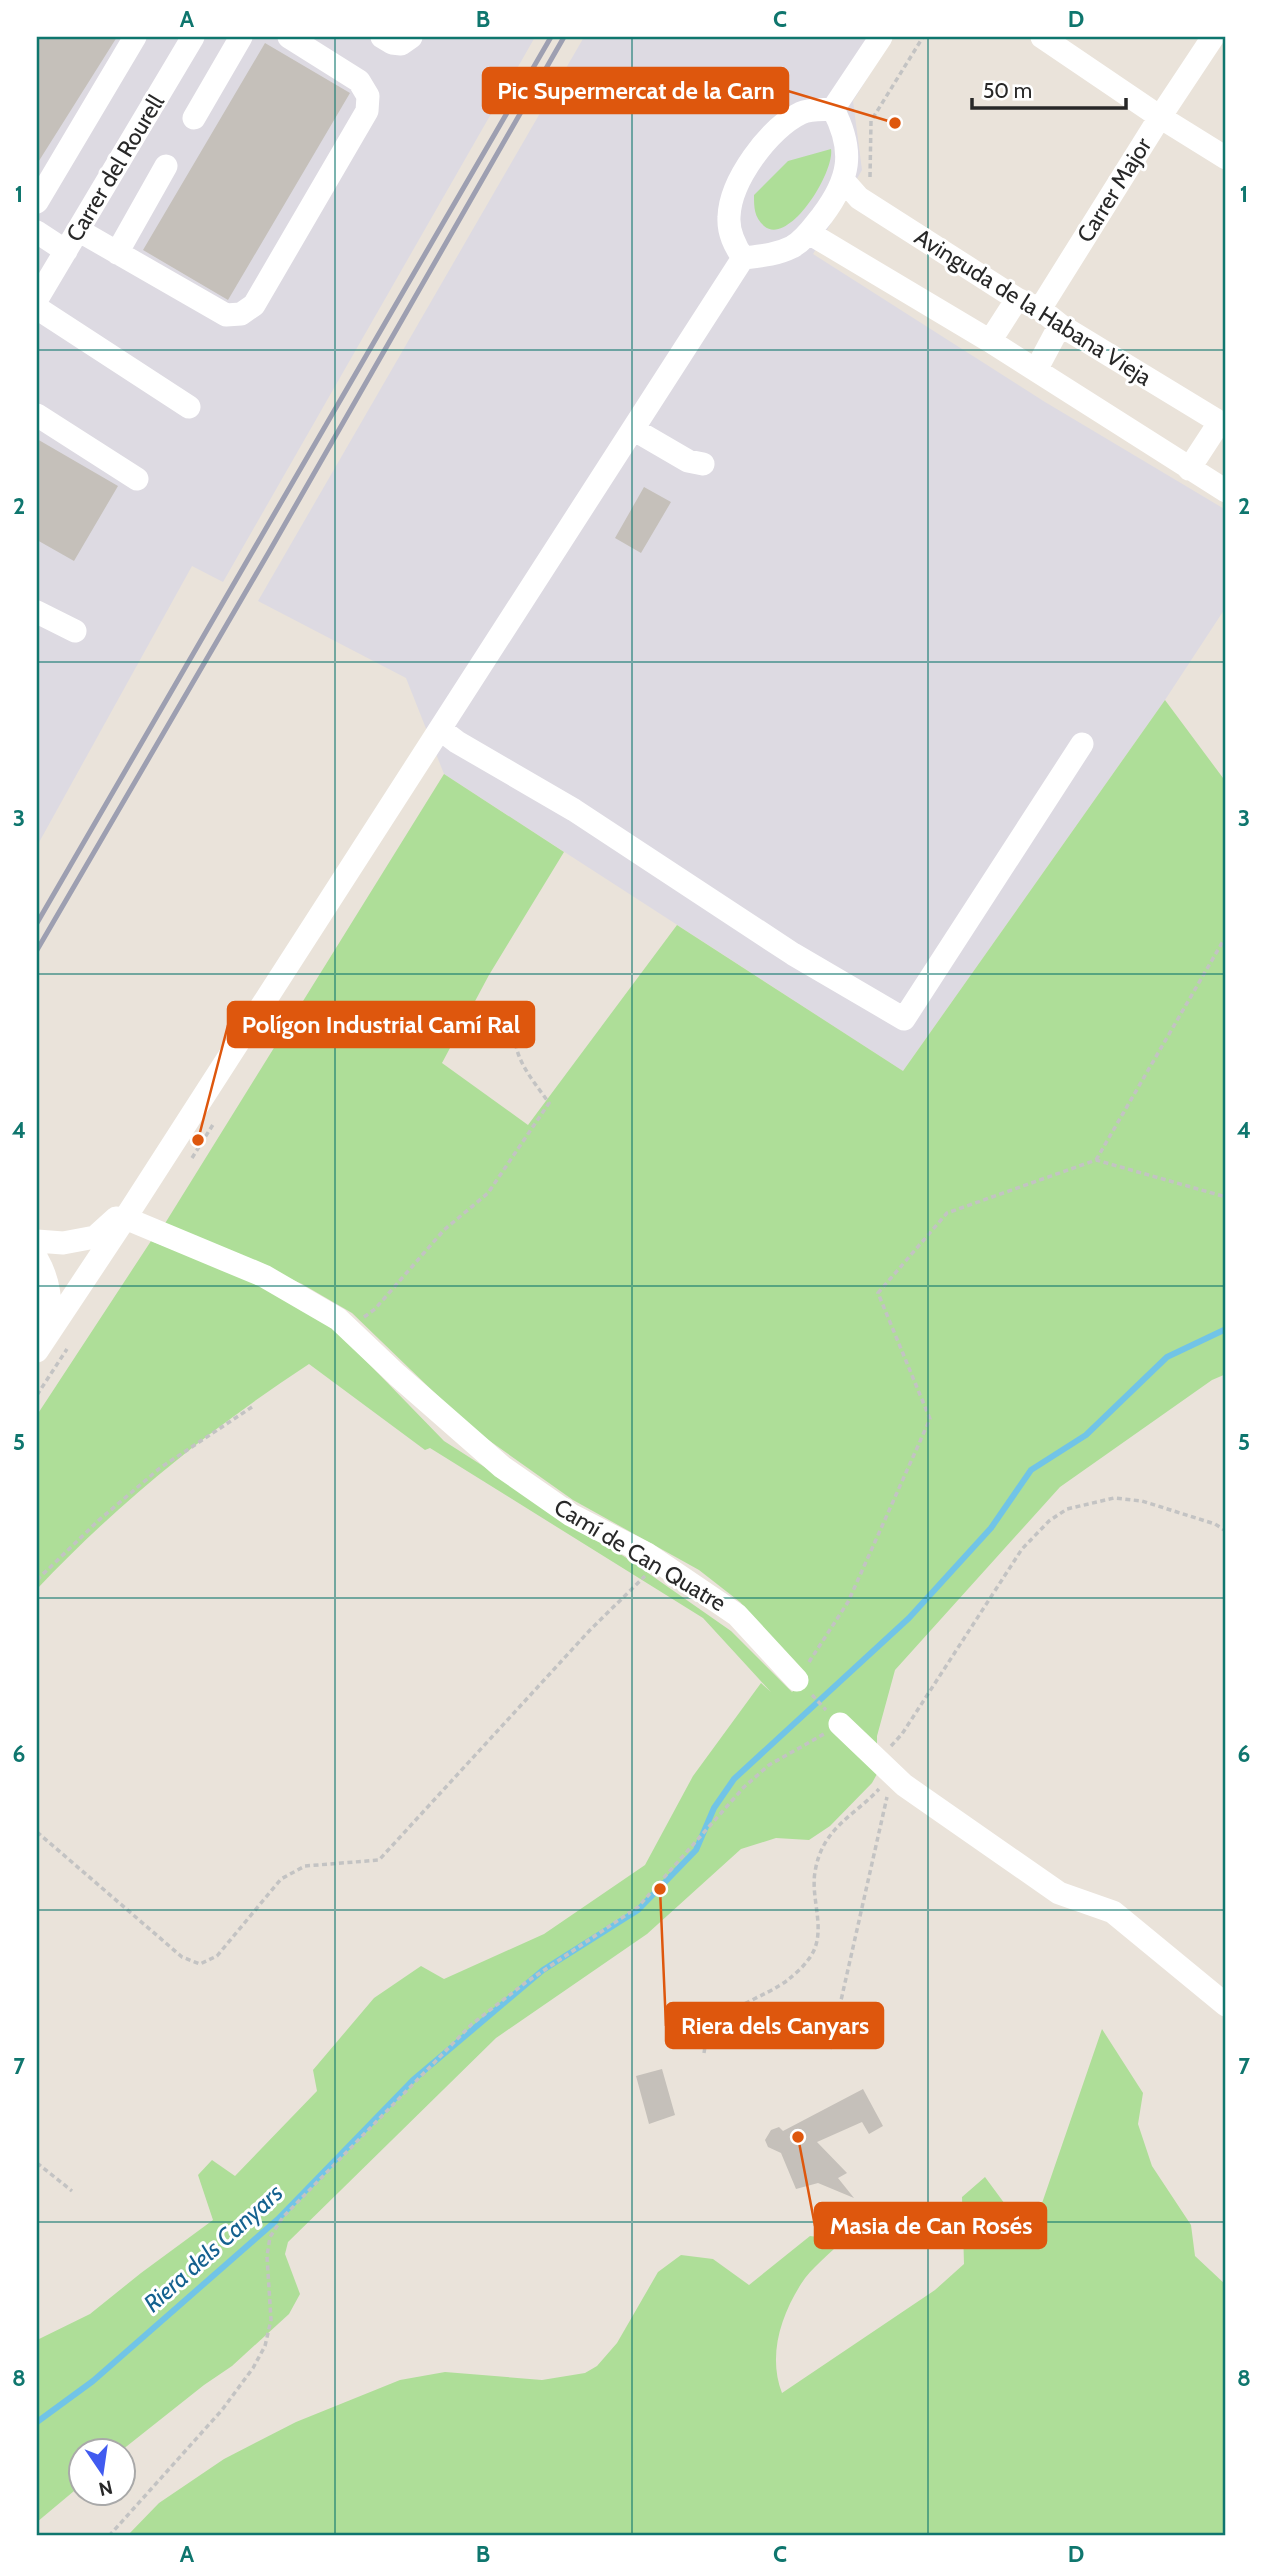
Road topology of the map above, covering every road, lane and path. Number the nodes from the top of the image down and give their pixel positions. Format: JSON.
{"nodes":[{"id":1,"x":135,"y":37,"type":"edge"},
{"id":2,"x":192,"y":37,"type":"edge"},
{"id":3,"x":241,"y":37,"type":"edge"},
{"id":4,"x":289,"y":37,"type":"edge"},
{"id":5,"x":382,"y":37,"type":"edge"},
{"id":6,"x":411,"y":37,"type":"edge"},
{"id":7,"x":881,"y":37,"type":"edge"},
{"id":8,"x":923,"y":37,"type":"edge"},
{"id":9,"x":1042,"y":37,"type":"edge"},
{"id":10,"x":1213,"y":37,"type":"edge"},
{"id":11,"x":833,"y":109,"type":"junction"},
{"id":12,"x":1160,"y":117,"type":"junction"},
{"id":13,"x":194,"y":118,"type":"dead end"},
{"id":14,"x":1226,"y":158,"type":"edge"},
{"id":15,"x":166,"y":166,"type":"dead end"},
{"id":16,"x":851,"y":190,"type":"junction"},
{"id":17,"x":37,"y":202,"type":"edge"},
{"id":18,"x":78,"y":230,"type":"junction"},
{"id":19,"x":37,"y":232,"type":"edge"},
{"id":20,"x":809,"y":233,"type":"junction"},
{"id":21,"x":66,"y":251,"type":"junction"},
{"id":22,"x":117,"y":253,"type":"junction"},
{"id":23,"x":743,"y":258,"type":"junction"},
{"id":24,"x":39,"y":295,"type":"edge"},
{"id":25,"x":1017,"y":299,"type":"junction"},
{"id":26,"x":1040,"y":309,"type":"junction"},
{"id":27,"x":1060,"y":325,"type":"junction"},
{"id":28,"x":990,"y":341,"type":"junction"},
{"id":29,"x":1036,"y":370,"type":"junction"},
{"id":30,"x":189,"y":407,"type":"dead end"},
{"id":31,"x":37,"y":415,"type":"edge"},
{"id":32,"x":1223,"y":425,"type":"edge"},
{"id":33,"x":633,"y":429,"type":"junction"},
{"id":34,"x":703,"y":464,"type":"dead end"},
{"id":35,"x":1189,"y":469,"type":"junction"},
{"id":36,"x":137,"y":479,"type":"dead end"},
{"id":37,"x":1226,"y":491,"type":"edge"},
{"id":38,"x":37,"y":612,"type":"edge"},
{"id":39,"x":75,"y":631,"type":"dead end"},
{"id":40,"x":440,"y":729,"type":"junction"},
{"id":41,"x":1082,"y":744,"type":"dead end"},
{"id":42,"x":1226,"y":936,"type":"edge"},
{"id":43,"x":517,"y":1016,"type":"dead end"},
{"id":44,"x":1096,"y":1160,"type":"junction"},
{"id":45,"x":1226,"y":1197,"type":"edge"},
{"id":46,"x":130,"y":1210,"type":"junction"},
{"id":47,"x":37,"y":1241,"type":"edge"},
{"id":48,"x":37,"y":1259,"type":"edge"},
{"id":49,"x":348,"y":1329,"type":"junction"},
{"id":50,"x":41,"y":1344,"type":"edge"},
{"id":51,"x":252,"y":1407,"type":"dead end"},
{"id":52,"x":1226,"y":1531,"type":"edge"},
{"id":53,"x":659,"y":1562,"type":"junction"},
{"id":54,"x":37,"y":1580,"type":"edge"},
{"id":55,"x":797,"y":1680,"type":"junction"},
{"id":56,"x":840,"y":1724,"type":"junction"},
{"id":57,"x":885,"y":1768,"type":"junction"},
{"id":58,"x":37,"y":1832,"type":"edge"},
{"id":59,"x":1226,"y":2005,"type":"edge"},
{"id":60,"x":830,"y":2049,"type":"dead end"},
{"id":61,"x":704,"y":2053,"type":"dead end"},
{"id":62,"x":37,"y":2162,"type":"edge"},
{"id":63,"x":72,"y":2191,"type":"dead end"},
{"id":64,"x":109,"y":2536,"type":"edge"}],
"edges":[{"from":1,"to":17,"type":"street"},
{"from":2,"to":18,"type":"street","name":"Carrer del Rourell"},
{"from":3,"to":13,"type":"street"},
{"from":4,"to":22,"type":"street"},
{"from":5,"to":6,"type":"street"},
{"from":7,"to":11,"type":"street"},
{"from":8,"to":16,"type":"path"},
{"from":9,"to":12,"type":"street"},
{"from":10,"to":12,"type":"street","name":"Carrer Major"},
{"from":11,"to":16,"type":"street"},
{"from":11,"to":23,"type":"street"},
{"from":12,"to":14,"type":"street"},
{"from":12,"to":26,"type":"street","name":"Carrer Major"},
{"from":15,"to":22,"type":"street"},
{"from":16,"to":20,"type":"street"},
{"from":16,"to":25,"type":"street","name":"Avinguda de la Habana Vieja"},
{"from":18,"to":21,"type":"street","name":"Carrer del Rourell"},
{"from":18,"to":22,"type":"street"},
{"from":19,"to":21,"type":"street"},
{"from":20,"to":23,"type":"street"},
{"from":20,"to":28,"type":"street"},
{"from":21,"to":24,"type":"street","name":"Carrer del Rourell"},
{"from":23,"to":33,"type":"street"},
{"from":24,"to":30,"type":"street"},
{"from":25,"to":26,"type":"street","name":"Avinguda de la Habana Vieja"},
{"from":25,"to":28,"type":"street"},
{"from":26,"to":27,"type":"street","name":"Avinguda de la Habana Vieja"},
{"from":27,"to":29,"type":"street"},
{"from":27,"to":32,"type":"street","name":"Avinguda de la Habana Vieja"},
{"from":28,"to":29,"type":"street"},
{"from":29,"to":35,"type":"street"},
{"from":31,"to":36,"type":"street"},
{"from":32,"to":35,"type":"street"},
{"from":33,"to":34,"type":"street"},
{"from":33,"to":40,"type":"street"},
{"from":35,"to":37,"type":"street"},
{"from":38,"to":39,"type":"street"},
{"from":40,"to":41,"type":"street"},
{"from":40,"to":46,"type":"street"},
{"from":42,"to":44,"type":"path"},
{"from":43,"to":49,"type":"path"},
{"from":44,"to":45,"type":"path"},
{"from":44,"to":55,"type":"path"},
{"from":46,"to":47,"type":"street"},
{"from":46,"to":49,"type":"street","name":"Camí de Can Quatre"},
{"from":46,"to":50,"type":"street"},
{"from":48,"to":50,"type":"street"},
{"from":49,"to":53,"type":"street","name":"Camí de Can Quatre"},
{"from":51,"to":54,"type":"path"},
{"from":52,"to":57,"type":"path"},
{"from":53,"to":55,"type":"street","name":"Camí de Can Quatre"},
{"from":53,"to":58,"type":"path"},
{"from":55,"to":56,"type":"path"},
{"from":56,"to":57,"type":"street"},
{"from":56,"to":64,"type":"path"},
{"from":57,"to":59,"type":"street"},
{"from":57,"to":60,"type":"path"},
{"from":57,"to":61,"type":"path"},
{"from":62,"to":63,"type":"path"}]}
